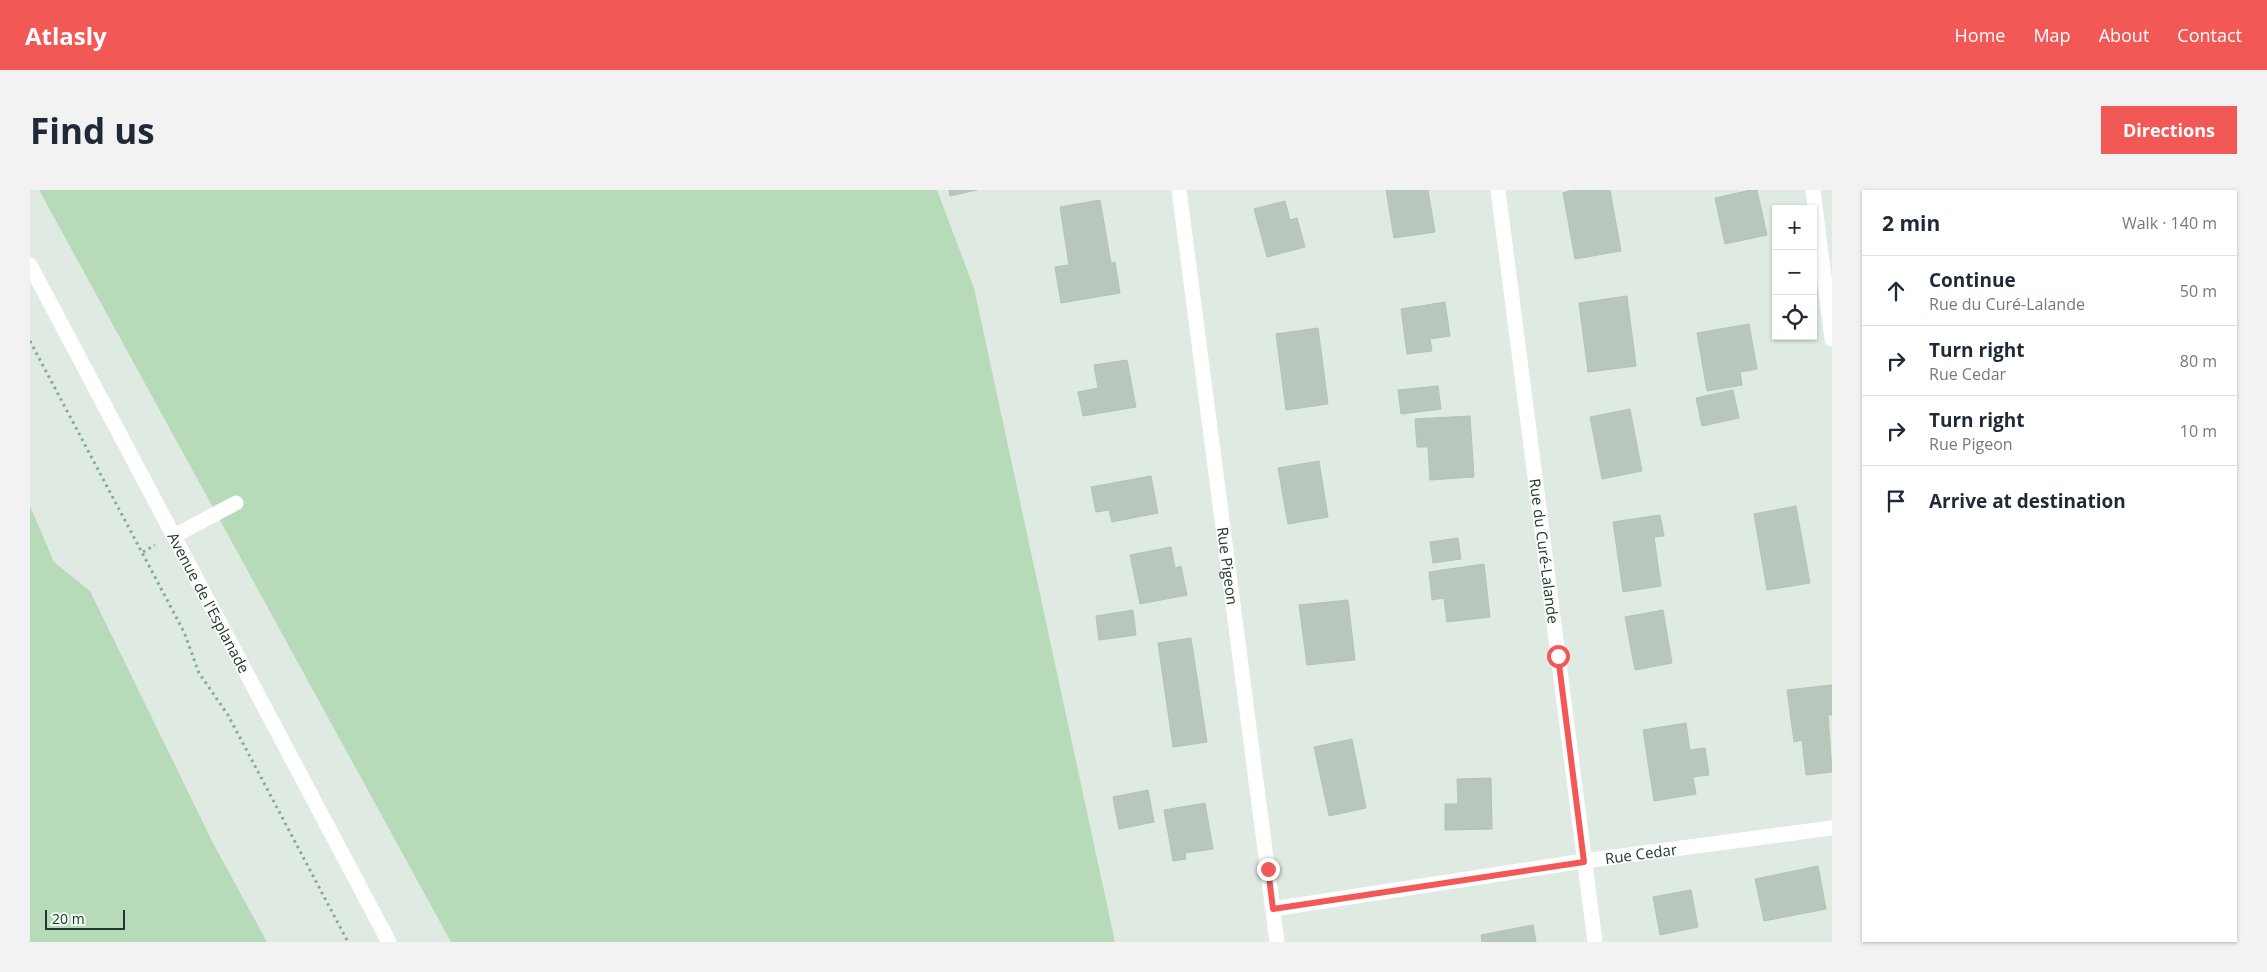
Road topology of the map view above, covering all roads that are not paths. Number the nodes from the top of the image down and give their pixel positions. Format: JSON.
{"nodes":[{"id":1,"x":1179,"y":190,"type":"edge"},
{"id":2,"x":1498,"y":190,"type":"edge"},
{"id":3,"x":1813,"y":190,"type":"edge"},
{"id":4,"x":30,"y":265,"type":"edge"},
{"id":5,"x":1832,"y":338,"type":"edge"},
{"id":6,"x":236,"y":503,"type":"dead end"},
{"id":7,"x":174,"y":536,"type":"junction"},
{"id":8,"x":1832,"y":828,"type":"edge"},
{"id":9,"x":1584,"y":862,"type":"junction"},
{"id":10,"x":1273,"y":909,"type":"junction"},
{"id":11,"x":389,"y":942,"type":"edge"},
{"id":12,"x":1277,"y":942,"type":"edge"},
{"id":13,"x":1594,"y":942,"type":"edge"}],
"edges":[{"from":1,"to":10,"type":"street","name":"Rue Pigeon"},
{"from":2,"to":9,"type":"street","name":"Rue du Curé-Lalande"},
{"from":3,"to":5,"type":"street"},
{"from":4,"to":7,"type":"street","name":"Avenue de l'Esplanade"},
{"from":6,"to":7,"type":"street"},
{"from":7,"to":11,"type":"street","name":"Avenue de l'Esplanade"},
{"from":8,"to":9,"type":"street","name":"Rue Cedar"},
{"from":9,"to":10,"type":"street","name":"Rue Cedar"},
{"from":9,"to":13,"type":"street","name":"Rue du Curé-Lalande"},
{"from":10,"to":12,"type":"street","name":"Rue Pigeon"}]}
